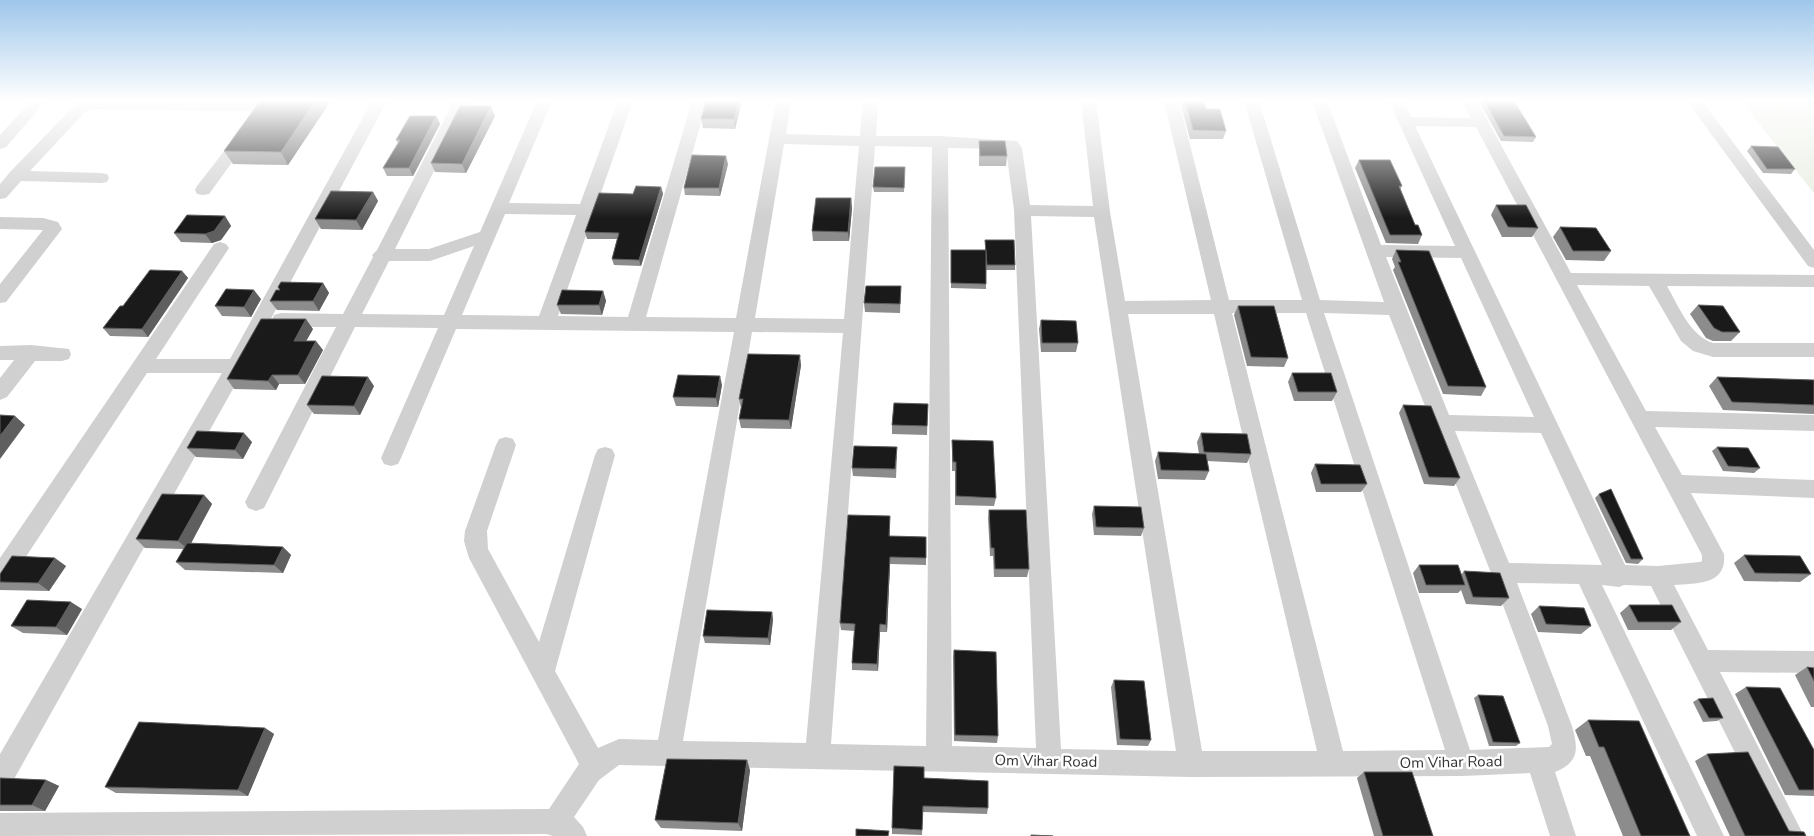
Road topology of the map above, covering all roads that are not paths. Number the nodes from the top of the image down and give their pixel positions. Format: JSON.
{"nodes":[{"id":1,"x":49,"y":140,"type":"edge"},
{"id":2,"x":240,"y":140,"type":"edge"},
{"id":3,"x":359,"y":140,"type":"edge"},
{"id":4,"x":441,"y":140,"type":"edge"},
{"id":5,"x":529,"y":140,"type":"edge"},
{"id":6,"x":612,"y":140,"type":"edge"},
{"id":7,"x":689,"y":140,"type":"edge"},
{"id":8,"x":778,"y":140,"type":"edge"},
{"id":9,"x":867,"y":140,"type":"joint"},
{"id":10,"x":1093,"y":140,"type":"edge"},
{"id":11,"x":1179,"y":140,"type":"edge"},
{"id":12,"x":1263,"y":140,"type":"edge"},
{"id":13,"x":1333,"y":140,"type":"edge"},
{"id":14,"x":1415,"y":140,"type":"edge"},
{"id":15,"x":1490,"y":140,"type":"edge"},
{"id":16,"x":1723,"y":140,"type":"edge"},
{"id":17,"x":940,"y":141,"type":"junction"},
{"id":18,"x":16,"y":176,"type":"junction"},
{"id":19,"x":102,"y":178,"type":"dead end"},
{"id":20,"x":203,"y":190,"type":"dead end"},
{"id":21,"x":0,"y":194,"type":"edge"},
{"id":22,"x":500,"y":208,"type":"junction"},
{"id":23,"x":586,"y":210,"type":"junction"},
{"id":24,"x":1022,"y":210,"type":"junction"},
{"id":25,"x":1102,"y":212,"type":"junction"},
{"id":26,"x":0,"y":223,"type":"edge"},
{"id":27,"x":488,"y":235,"type":"junction"},
{"id":28,"x":220,"y":248,"type":"dead end"},
{"id":29,"x":1374,"y":251,"type":"junction"},
{"id":30,"x":1467,"y":252,"type":"junction"},
{"id":31,"x":381,"y":255,"type":"junction"},
{"id":32,"x":1814,"y":262,"type":"edge"},
{"id":33,"x":1564,"y":279,"type":"junction"},
{"id":34,"x":1654,"y":280,"type":"junction"},
{"id":35,"x":1814,"y":281,"type":"edge"},
{"id":36,"x":0,"y":297,"type":"edge"},
{"id":37,"x":1313,"y":306,"type":"junction"},
{"id":38,"x":1119,"y":308,"type":"junction"},
{"id":39,"x":1220,"y":308,"type":"junction"},
{"id":40,"x":1396,"y":309,"type":"junction"},
{"id":41,"x":261,"y":319,"type":"junction"},
{"id":42,"x":349,"y":321,"type":"junction"},
{"id":43,"x":450,"y":322,"type":"junction"},
{"id":44,"x":546,"y":323,"type":"junction"},
{"id":45,"x":635,"y":324,"type":"junction"},
{"id":46,"x":745,"y":325,"type":"junction"},
{"id":47,"x":853,"y":326,"type":"junction"},
{"id":48,"x":1814,"y":350,"type":"edge"},
{"id":49,"x":31,"y":352,"type":"junction"},
{"id":50,"x":0,"y":353,"type":"edge"},
{"id":51,"x":62,"y":354,"type":"dead end"},
{"id":52,"x":141,"y":366,"type":"junction"},
{"id":53,"x":236,"y":366,"type":"junction"},
{"id":54,"x":0,"y":392,"type":"edge"},
{"id":55,"x":1641,"y":419,"type":"junction"},
{"id":56,"x":1441,"y":423,"type":"junction"},
{"id":57,"x":1548,"y":424,"type":"junction"},
{"id":58,"x":1814,"y":424,"type":"edge"},
{"id":59,"x":506,"y":445,"type":"dead end"},
{"id":60,"x":605,"y":455,"type":"dead end"},
{"id":61,"x":391,"y":458,"type":"dead end"},
{"id":62,"x":1676,"y":484,"type":"junction"},
{"id":63,"x":1814,"y":489,"type":"edge"},
{"id":64,"x":256,"y":502,"type":"dead end"},
{"id":65,"x":1502,"y":573,"type":"junction"},
{"id":66,"x":1586,"y":575,"type":"junction"},
{"id":67,"x":1619,"y":576,"type":"junction"},
{"id":68,"x":1658,"y":576,"type":"junction"},
{"id":69,"x":0,"y":577,"type":"edge"},
{"id":70,"x":1701,"y":660,"type":"junction"},
{"id":71,"x":1814,"y":662,"type":"edge"},
{"id":72,"x":543,"y":672,"type":"junction"},
{"id":73,"x":668,"y":752,"type":"junction"},
{"id":74,"x":816,"y":757,"type":"junction"},
{"id":75,"x":939,"y":759,"type":"junction"},
{"id":76,"x":1538,"y":760,"type":"junction"},
{"id":77,"x":1049,"y":761,"type":"junction"},
{"id":78,"x":1332,"y":763,"type":"junction"},
{"id":79,"x":1462,"y":763,"type":"junction"},
{"id":80,"x":1191,"y":764,"type":"junction"},
{"id":81,"x":594,"y":766,"type":"junction"},
{"id":82,"x":0,"y":779,"type":"edge"},
{"id":83,"x":0,"y":826,"type":"edge"},
{"id":84,"x":565,"y":829,"type":"edge"},
{"id":85,"x":319,"y":831,"type":"edge"},
{"id":86,"x":1563,"y":836,"type":"edge"},
{"id":87,"x":1711,"y":836,"type":"edge"},
{"id":88,"x":1791,"y":836,"type":"edge"}],
"edges":[{"from":1,"to":18,"type":"street"},
{"from":2,"to":20,"type":"street"},
{"from":3,"to":41,"type":"street"},
{"from":4,"to":31,"type":"street"},
{"from":5,"to":22,"type":"street"},
{"from":6,"to":23,"type":"street"},
{"from":7,"to":45,"type":"street"},
{"from":8,"to":46,"type":"street"},
{"from":9,"to":17,"type":"street"},
{"from":9,"to":47,"type":"street"},
{"from":10,"to":25,"type":"street"},
{"from":11,"to":39,"type":"street"},
{"from":12,"to":37,"type":"street"},
{"from":13,"to":29,"type":"street"},
{"from":14,"to":30,"type":"street"},
{"from":15,"to":33,"type":"street"},
{"from":16,"to":32,"type":"street"},
{"from":17,"to":24,"type":"street"},
{"from":17,"to":75,"type":"street"},
{"from":18,"to":19,"type":"street"},
{"from":18,"to":21,"type":"street"},
{"from":22,"to":23,"type":"street"},
{"from":22,"to":27,"type":"street"},
{"from":23,"to":44,"type":"street"},
{"from":24,"to":25,"type":"street"},
{"from":24,"to":77,"type":"street"},
{"from":25,"to":38,"type":"street"},
{"from":26,"to":36,"type":"street"},
{"from":27,"to":31,"type":"street"},
{"from":27,"to":43,"type":"street"},
{"from":28,"to":52,"type":"street"},
{"from":29,"to":30,"type":"street"},
{"from":29,"to":40,"type":"street"},
{"from":30,"to":57,"type":"street"},
{"from":31,"to":42,"type":"street"},
{"from":33,"to":34,"type":"street"},
{"from":33,"to":55,"type":"street"},
{"from":34,"to":35,"type":"street"},
{"from":34,"to":48,"type":"street"},
{"from":37,"to":39,"type":"street"},
{"from":37,"to":40,"type":"street"},
{"from":37,"to":79,"type":"street"},
{"from":38,"to":39,"type":"street"},
{"from":38,"to":80,"type":"street"},
{"from":39,"to":78,"type":"street"},
{"from":40,"to":56,"type":"street"},
{"from":41,"to":42,"type":"street"},
{"from":41,"to":53,"type":"street"},
{"from":42,"to":43,"type":"street"},
{"from":42,"to":64,"type":"street"},
{"from":43,"to":44,"type":"street"},
{"from":43,"to":61,"type":"street"},
{"from":44,"to":45,"type":"street"},
{"from":45,"to":46,"type":"street"},
{"from":46,"to":47,"type":"street"},
{"from":46,"to":73,"type":"street"},
{"from":47,"to":74,"type":"street"},
{"from":49,"to":50,"type":"street"},
{"from":49,"to":51,"type":"street"},
{"from":49,"to":54,"type":"street"},
{"from":52,"to":53,"type":"street"},
{"from":52,"to":69,"type":"street"},
{"from":53,"to":82,"type":"street"},
{"from":55,"to":58,"type":"street"},
{"from":55,"to":62,"type":"street"},
{"from":56,"to":57,"type":"street"},
{"from":56,"to":65,"type":"street"},
{"from":57,"to":67,"type":"street"},
{"from":59,"to":72,"type":"street"},
{"from":60,"to":72,"type":"street"},
{"from":62,"to":63,"type":"street"},
{"from":62,"to":68,"type":"street"},
{"from":65,"to":66,"type":"street"},
{"from":65,"to":76,"type":"street","name":"Om Vihar Road"},
{"from":66,"to":67,"type":"street"},
{"from":66,"to":87,"type":"street"},
{"from":67,"to":68,"type":"street"},
{"from":68,"to":70,"type":"street"},
{"from":70,"to":71,"type":"street"},
{"from":70,"to":88,"type":"street"},
{"from":72,"to":81,"type":"street"},
{"from":73,"to":74,"type":"street","name":"Om Vihar Road"},
{"from":73,"to":81,"type":"street","name":"Om Vihar Road"},
{"from":74,"to":75,"type":"street","name":"Om Vihar Road"},
{"from":75,"to":77,"type":"street","name":"Om Vihar Road"},
{"from":76,"to":79,"type":"street","name":"Om Vihar Road"},
{"from":76,"to":86,"type":"street"},
{"from":77,"to":80,"type":"street","name":"Om Vihar Road"},
{"from":78,"to":79,"type":"street","name":"Om Vihar Road"},
{"from":78,"to":80,"type":"street","name":"Om Vihar Road"},
{"from":81,"to":84,"type":"street","name":"Om Vihar Road"},
{"from":83,"to":85,"type":"street","name":"Om Vihar Road"},
{"from":84,"to":85,"type":"street","name":"Om Vihar Road"}]}
